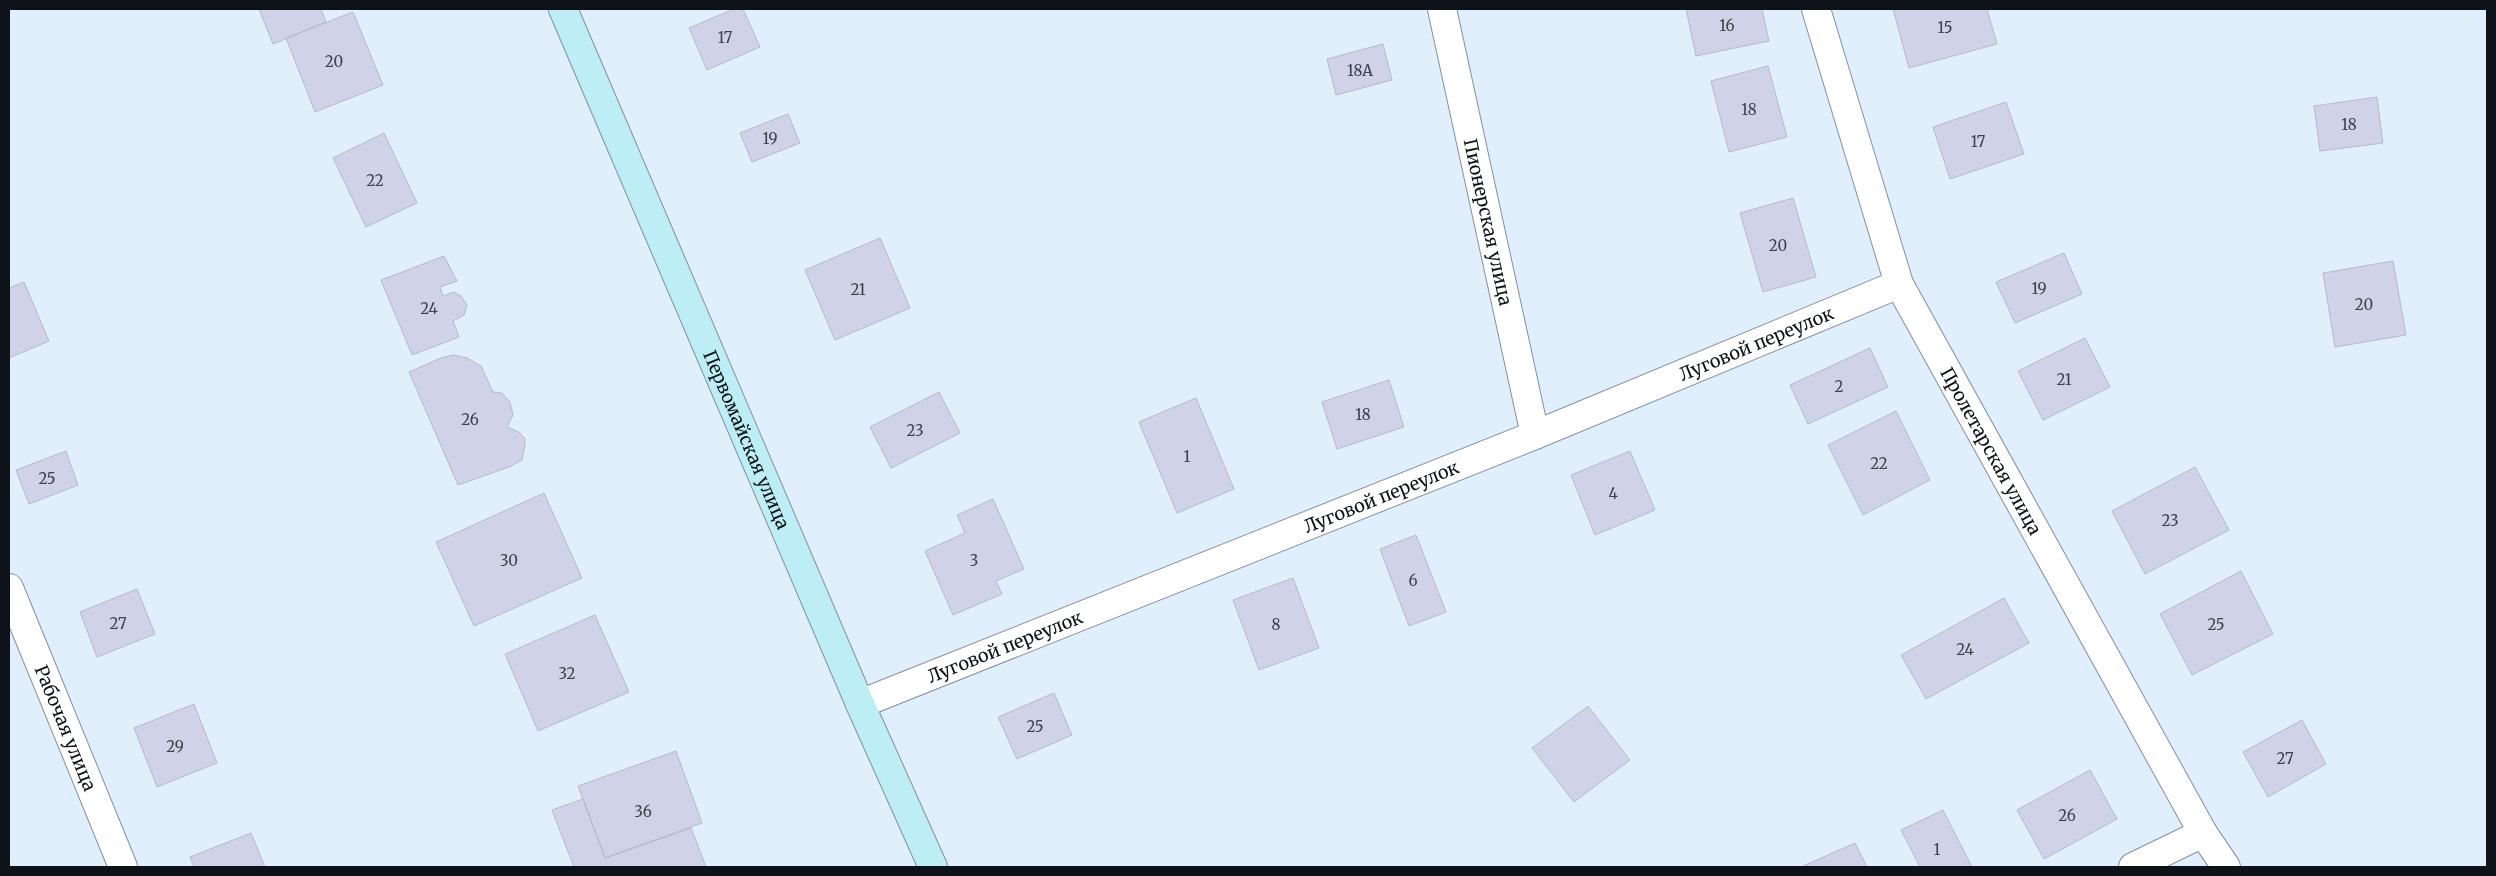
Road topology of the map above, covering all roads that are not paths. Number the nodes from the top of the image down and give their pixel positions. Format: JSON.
{"nodes":[{"id":1,"x":564,"y":9,"type":"edge"},
{"id":2,"x":1442,"y":9,"type":"edge"},
{"id":3,"x":1816,"y":9,"type":"edge"},
{"id":4,"x":1899,"y":284,"type":"junction"},
{"id":5,"x":1535,"y":435,"type":"junction"},
{"id":6,"x":9,"y":588,"type":"edge"},
{"id":7,"x":860,"y":704,"type":"junction"},
{"id":8,"x":2203,"y":833,"type":"junction"},
{"id":9,"x":123,"y":867,"type":"edge"},
{"id":10,"x":933,"y":867,"type":"edge"},
{"id":11,"x":2133,"y":867,"type":"edge"},
{"id":12,"x":2226,"y":867,"type":"edge"}],
"edges":[{"from":1,"to":7,"type":"main road","name":"Первомайская улица"},
{"from":2,"to":5,"type":"street","name":"Пионерская улица"},
{"from":3,"to":4,"type":"street","name":"Пролетарская улица"},
{"from":4,"to":5,"type":"street","name":"Луговой переулок"},
{"from":4,"to":8,"type":"street","name":"Пролетарская улица"},
{"from":5,"to":7,"type":"street","name":"Луговой переулок"},
{"from":6,"to":9,"type":"street","name":"Рабочая улица"},
{"from":7,"to":10,"type":"main road","name":"Первомайская улица"},
{"from":8,"to":11,"type":"street"},
{"from":8,"to":12,"type":"street","name":"Пролетарская улица"}]}
